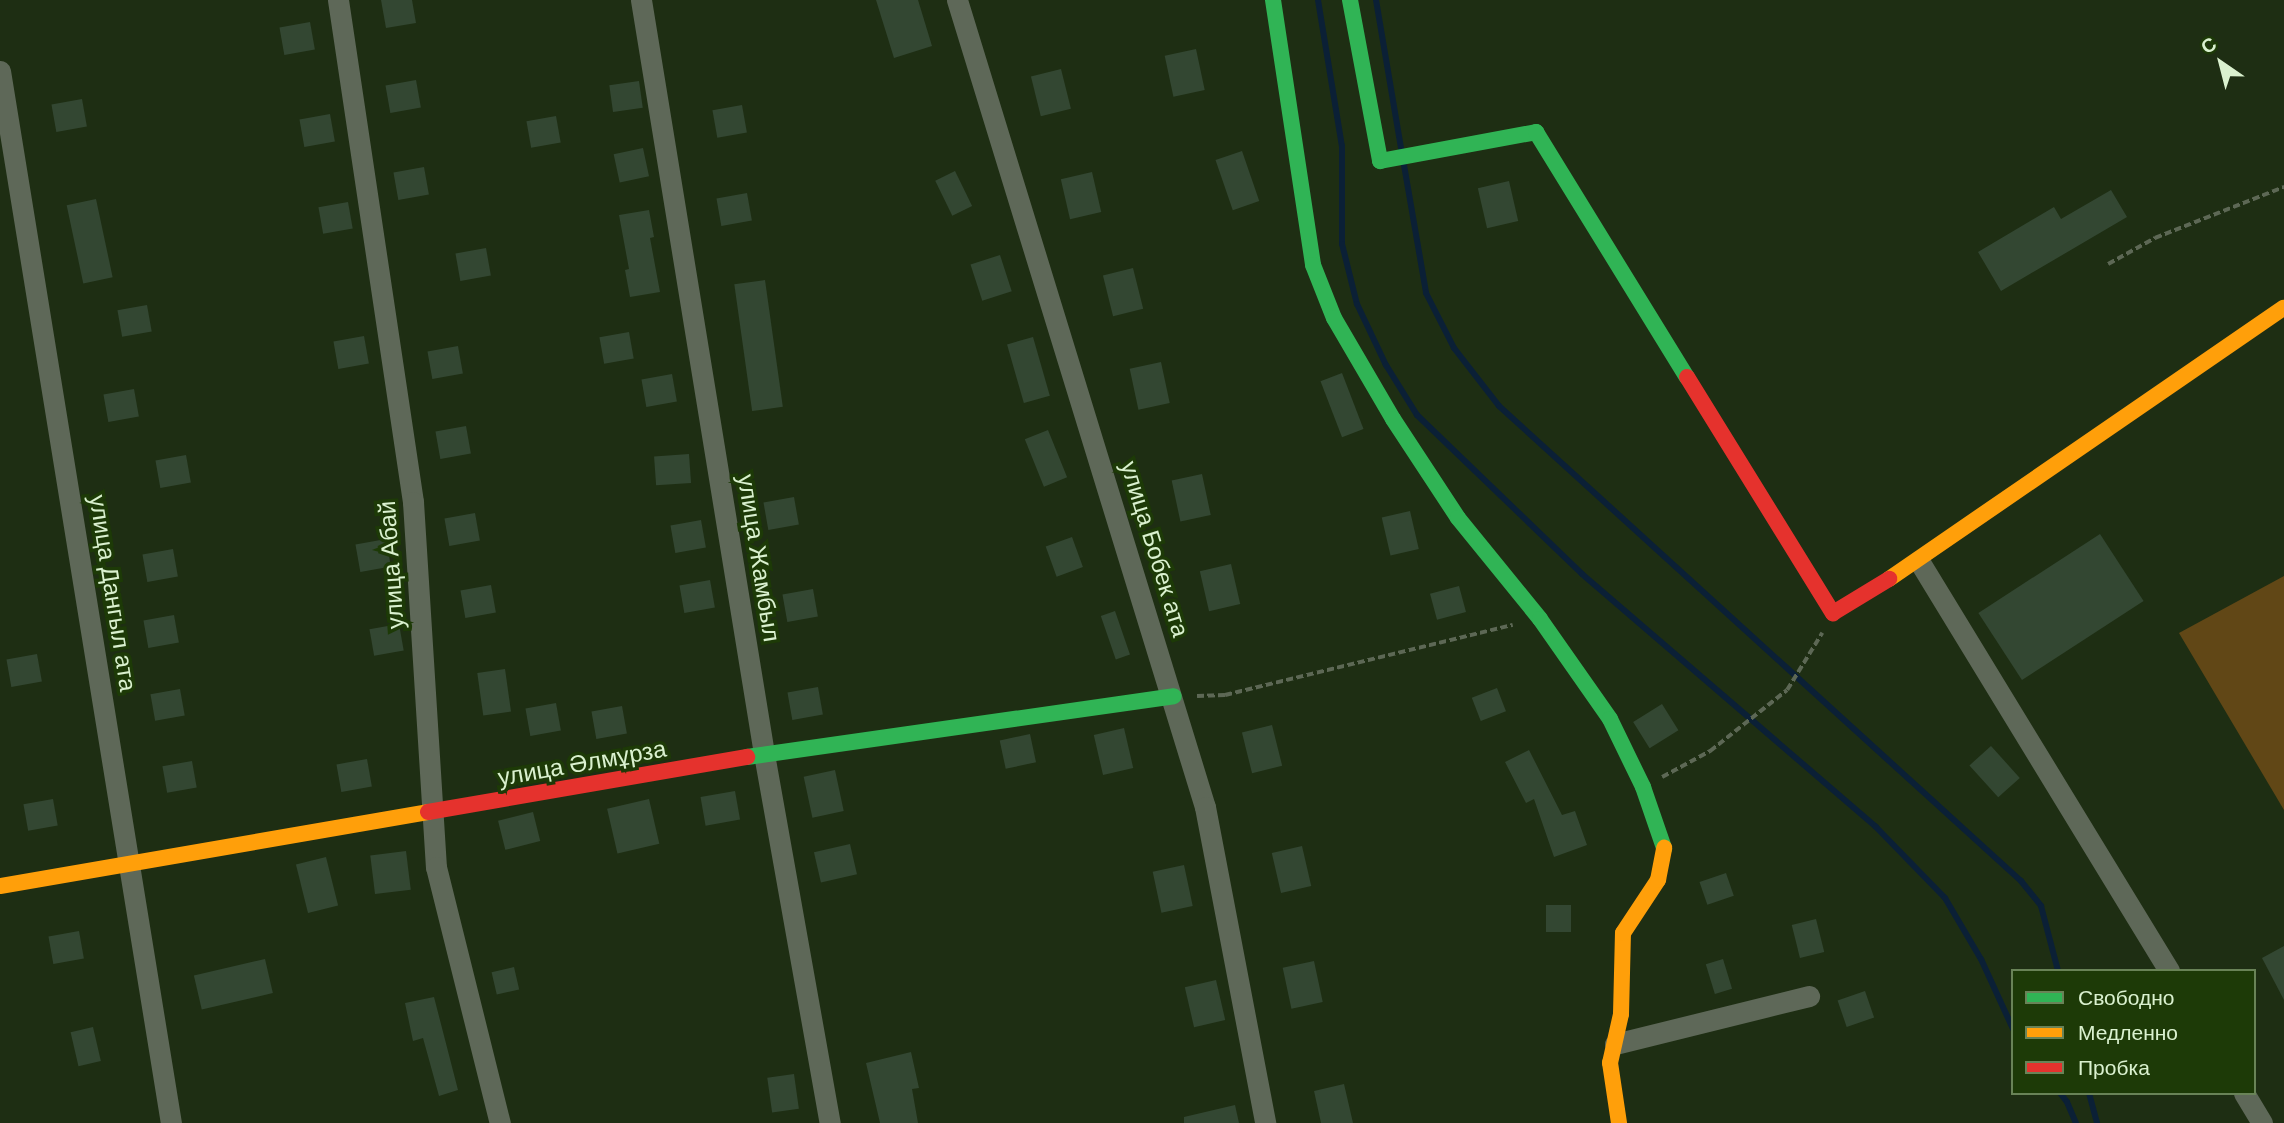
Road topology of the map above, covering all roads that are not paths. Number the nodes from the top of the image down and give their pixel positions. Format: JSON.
{"nodes":[{"id":1,"x":338,"y":0,"type":"edge"},
{"id":2,"x":641,"y":0,"type":"edge"},
{"id":3,"x":957,"y":0,"type":"edge"},
{"id":4,"x":1273,"y":0,"type":"edge"},
{"id":5,"x":1350,"y":0,"type":"edge"},
{"id":6,"x":0,"y":71,"type":"edge"},
{"id":7,"x":2284,"y":308,"type":"edge"},
{"id":8,"x":1919,"y":561,"type":"junction"},
{"id":9,"x":1174,"y":696,"type":"junction"},
{"id":10,"x":764,"y":754,"type":"junction"},
{"id":11,"x":434,"y":812,"type":"junction"},
{"id":12,"x":131,"y":864,"type":"junction"},
{"id":13,"x":0,"y":886,"type":"edge"},
{"id":14,"x":2168,"y":969,"type":"edge"},
{"id":15,"x":1809,"y":996,"type":"dead end"},
{"id":16,"x":1615,"y":1044,"type":"junction"},
{"id":17,"x":2245,"y":1095,"type":"edge"},
{"id":18,"x":171,"y":1123,"type":"edge"},
{"id":19,"x":500,"y":1123,"type":"edge"},
{"id":20,"x":830,"y":1123,"type":"edge"},
{"id":21,"x":1265,"y":1123,"type":"edge"},
{"id":22,"x":1619,"y":1123,"type":"edge"},
{"id":23,"x":2262,"y":1123,"type":"edge"}],
"edges":[{"from":1,"to":11,"type":"street","name":"улица Абай"},
{"from":2,"to":10,"type":"street","name":"улица Жамбыл"},
{"from":3,"to":9,"type":"street","name":"улица Бобек ата"},
{"from":4,"to":16,"type":"street"},
{"from":5,"to":8,"type":"street"},
{"from":6,"to":12,"type":"street","name":"улица Дангыл ата"},
{"from":7,"to":8,"type":"street"},
{"from":8,"to":14,"type":"street"},
{"from":9,"to":10,"type":"street","name":"улица Әлмұрза"},
{"from":9,"to":21,"type":"street","name":"улица Бобек ата"},
{"from":10,"to":11,"type":"street","name":"улица Әлмұрза"},
{"from":10,"to":20,"type":"street","name":"улица Жамбыл"},
{"from":11,"to":12,"type":"street","name":"улица Әлмұрза"},
{"from":11,"to":19,"type":"street","name":"улица Абай"},
{"from":12,"to":13,"type":"street","name":"улица Әлмұрза"},
{"from":12,"to":18,"type":"street","name":"улица Дангыл ата"},
{"from":15,"to":16,"type":"street"},
{"from":16,"to":22,"type":"street"},
{"from":17,"to":23,"type":"street"}]}
